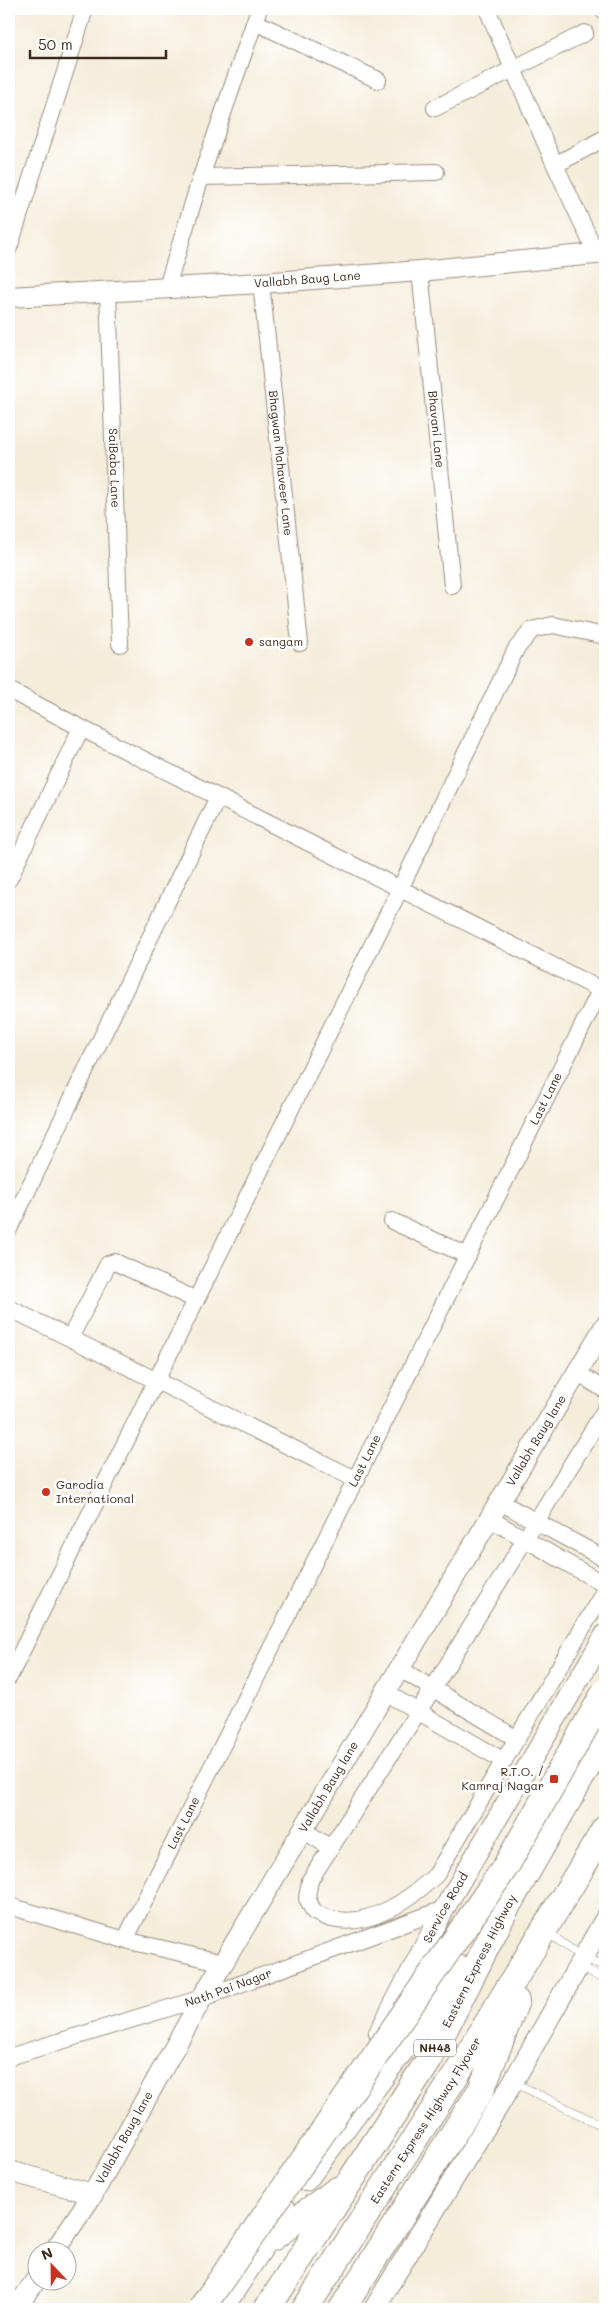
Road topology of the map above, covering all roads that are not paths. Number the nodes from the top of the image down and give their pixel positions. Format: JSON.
{"nodes":[{"id":1,"x":85,"y":9,"type":"edge"},
{"id":2,"x":487,"y":9,"type":"edge"},
{"id":3,"x":603,"y":9,"type":"edge"},
{"id":4,"x":605,"y":13,"type":"edge"},
{"id":5,"x":257,"y":16,"type":"edge"},
{"id":6,"x":585,"y":33,"type":"dead end"},
{"id":7,"x":512,"y":70,"type":"junction"},
{"id":8,"x":378,"y":80,"type":"dead end"},
{"id":9,"x":435,"y":108,"type":"dead end"},
{"id":10,"x":605,"y":138,"type":"edge"},
{"id":11,"x":555,"y":165,"type":"junction"},
{"id":12,"x":436,"y":172,"type":"dead end"},
{"id":13,"x":201,"y":177,"type":"junction"},
{"id":14,"x":9,"y":248,"type":"edge"},
{"id":15,"x":601,"y":254,"type":"edge"},
{"id":16,"x":420,"y":271,"type":"junction"},
{"id":17,"x":261,"y":283,"type":"junction"},
{"id":18,"x":166,"y":286,"type":"junction"},
{"id":19,"x":108,"y":290,"type":"junction"},
{"id":20,"x":9,"y":297,"type":"edge"},
{"id":21,"x":452,"y":586,"type":"dead end"},
{"id":22,"x":605,"y":636,"type":"edge"},
{"id":23,"x":300,"y":643,"type":"dead end"},
{"id":24,"x":120,"y":644,"type":"dead end"},
{"id":25,"x":9,"y":690,"type":"edge"},
{"id":26,"x":81,"y":728,"type":"junction"},
{"id":27,"x":218,"y":798,"type":"junction"},
{"id":28,"x":9,"y":879,"type":"edge"},
{"id":29,"x":400,"y":889,"type":"junction"},
{"id":30,"x":603,"y":986,"type":"edge"},
{"id":31,"x":392,"y":1221,"type":"dead end"},
{"id":32,"x":9,"y":1229,"type":"edge"},
{"id":33,"x":468,"y":1256,"type":"junction"},
{"id":34,"x":196,"y":1300,"type":"junction"},
{"id":35,"x":9,"y":1308,"type":"edge"},
{"id":36,"x":605,"y":1326,"type":"edge"},
{"id":37,"x":70,"y":1338,"type":"junction"},
{"id":38,"x":577,"y":1373,"type":"junction"},
{"id":39,"x":156,"y":1380,"type":"junction"},
{"id":40,"x":605,"y":1390,"type":"edge"},
{"id":41,"x":605,"y":1410,"type":"edge"},
{"id":42,"x":357,"y":1480,"type":"junction"},
{"id":43,"x":500,"y":1502,"type":"junction"},
{"id":44,"x":490,"y":1519,"type":"junction"},
{"id":45,"x":537,"y":1520,"type":"junction"},
{"id":46,"x":526,"y":1539,"type":"junction"},
{"id":47,"x":605,"y":1559,"type":"edge"},
{"id":48,"x":605,"y":1585,"type":"edge"},
{"id":49,"x":605,"y":1590,"type":"edge"},
{"id":50,"x":605,"y":1635,"type":"edge"},
{"id":51,"x":400,"y":1669,"type":"junction"},
{"id":52,"x":9,"y":1677,"type":"edge"},
{"id":53,"x":432,"y":1690,"type":"junction"},
{"id":54,"x":605,"y":1692,"type":"edge"},
{"id":55,"x":386,"y":1693,"type":"junction"},
{"id":56,"x":418,"y":1711,"type":"junction"},
{"id":57,"x":605,"y":1736,"type":"edge"},
{"id":58,"x":517,"y":1739,"type":"junction"},
{"id":59,"x":504,"y":1762,"type":"junction"},
{"id":60,"x":605,"y":1829,"type":"edge"},
{"id":61,"x":303,"y":1830,"type":"junction"},
{"id":62,"x":331,"y":1848,"type":"junction"},
{"id":63,"x":9,"y":1906,"type":"edge"},
{"id":64,"x":444,"y":1909,"type":"junction"},
{"id":65,"x":505,"y":1910,"type":"junction"},
{"id":66,"x":605,"y":1919,"type":"edge"},
{"id":67,"x":545,"y":1931,"type":"junction"},
{"id":68,"x":125,"y":1940,"type":"junction"},
{"id":69,"x":580,"y":1962,"type":"junction"},
{"id":70,"x":224,"y":1964,"type":"junction"},
{"id":71,"x":605,"y":1966,"type":"edge"},
{"id":72,"x":605,"y":1979,"type":"edge"},
{"id":73,"x":202,"y":1998,"type":"junction"},
{"id":74,"x":9,"y":2057,"type":"edge"},
{"id":75,"x":513,"y":2082,"type":"junction"},
{"id":76,"x":605,"y":2127,"type":"edge"},
{"id":77,"x":9,"y":2171,"type":"edge"},
{"id":78,"x":352,"y":2178,"type":"junction"},
{"id":79,"x":300,"y":2186,"type":"junction"},
{"id":80,"x":93,"y":2194,"type":"junction"},
{"id":81,"x":62,"y":2240,"type":"edge"},
{"id":82,"x":259,"y":2249,"type":"junction"},
{"id":83,"x":29,"y":2290,"type":"edge"},
{"id":84,"x":274,"y":2299,"type":"edge"},
{"id":85,"x":16,"y":2309,"type":"edge"},
{"id":86,"x":201,"y":2309,"type":"edge"},
{"id":87,"x":219,"y":2309,"type":"edge"},
{"id":88,"x":305,"y":2309,"type":"edge"},
{"id":89,"x":342,"y":2309,"type":"edge"},
{"id":90,"x":374,"y":2309,"type":"edge"}],
"edges":[{"from":1,"to":14,"type":"street"},
{"from":2,"to":7,"type":"street"},
{"from":3,"to":4,"type":"street"},
{"from":5,"to":8,"type":"street"},
{"from":5,"to":13,"type":"street"},
{"from":6,"to":7,"type":"street"},
{"from":7,"to":9,"type":"street"},
{"from":7,"to":11,"type":"street"},
{"from":10,"to":11,"type":"street"},
{"from":11,"to":15,"type":"street"},
{"from":12,"to":13,"type":"street"},
{"from":13,"to":18,"type":"street"},
{"from":15,"to":16,"type":"street","name":"Vallabh Baug Lane"},
{"from":16,"to":17,"type":"street","name":"Vallabh Baug Lane"},
{"from":16,"to":21,"type":"street","name":"Bhavani Lane"},
{"from":17,"to":18,"type":"street","name":"Vallabh Baug Lane"},
{"from":17,"to":23,"type":"street","name":"Bhagwan Mahaveer Lane"},
{"from":18,"to":19,"type":"street","name":"Vallabh Baug Lane"},
{"from":19,"to":20,"type":"street","name":"Vallabh Baug Lane"},
{"from":19,"to":24,"type":"street","name":"SaiBaba Lane"},
{"from":22,"to":29,"type":"street"},
{"from":25,"to":26,"type":"street"},
{"from":26,"to":27,"type":"street"},
{"from":26,"to":28,"type":"street"},
{"from":27,"to":29,"type":"street"},
{"from":27,"to":32,"type":"street"},
{"from":29,"to":30,"type":"street"},
{"from":29,"to":34,"type":"street"},
{"from":30,"to":33,"type":"street","name":"Last Lane"},
{"from":31,"to":33,"type":"street"},
{"from":33,"to":42,"type":"street","name":"Last Lane"},
{"from":34,"to":37,"type":"street"},
{"from":34,"to":39,"type":"street"},
{"from":35,"to":37,"type":"street"},
{"from":36,"to":38,"type":"street","name":"Vallabh Baug lane"},
{"from":37,"to":39,"type":"street"},
{"from":38,"to":40,"type":"street"},
{"from":38,"to":43,"type":"street","name":"Vallabh Baug lane"},
{"from":39,"to":42,"type":"street"},
{"from":39,"to":52,"type":"street"},
{"from":41,"to":45,"type":"street"},
{"from":42,"to":68,"type":"street","name":"Last Lane"},
{"from":43,"to":44,"type":"street","name":"Vallabh Baug lane"},
{"from":43,"to":45,"type":"street"},
{"from":44,"to":46,"type":"street"},
{"from":44,"to":51,"type":"street","name":"Vallabh Baug lane"},
{"from":45,"to":46,"type":"street"},
{"from":45,"to":47,"type":"street"},
{"from":46,"to":48,"type":"street"},
{"from":46,"to":53,"type":"street"},
{"from":49,"to":58,"type":"street"},
{"from":50,"to":64,"type":"street","name":"Service Road"},
{"from":51,"to":53,"type":"street"},
{"from":51,"to":55,"type":"street","name":"Vallabh Baug lane"},
{"from":53,"to":56,"type":"street"},
{"from":53,"to":58,"type":"street"},
{"from":54,"to":86,"type":"highway","bridge":true},
{"from":55,"to":56,"type":"street"},
{"from":55,"to":61,"type":"street","name":"Vallabh Baug lane"},
{"from":56,"to":59,"type":"street"},
{"from":56,"to":62,"type":"street"},
{"from":57,"to":65,"type":"highway","name":"Eastern Express Highway","number":"NH48"},
{"from":58,"to":59,"type":"street"},
{"from":59,"to":62,"type":"street"},
{"from":60,"to":67,"type":"highway","number":"NH48"},
{"from":61,"to":62,"type":"street"},
{"from":61,"to":70,"type":"street","name":"Vallabh Baug lane"},
{"from":63,"to":68,"type":"street"},
{"from":64,"to":73,"type":"street","name":"Nath Pai Nagar"},
{"from":64,"to":79,"type":"street","name":"Service Road"},
{"from":65,"to":78,"type":"highway","name":"Eastern Express Highway","number":"NH48"},
{"from":65,"to":79,"type":"highway"},
{"from":66,"to":69,"type":"street"},
{"from":67,"to":69,"type":"lane"},
{"from":67,"to":88,"type":"highway","name":"Eastern Express Highway Flyover","number":"NH48"},
{"from":67,"to":89,"type":"highway"},
{"from":68,"to":70,"type":"street"},
{"from":69,"to":71,"type":"lane"},
{"from":69,"to":72,"type":"lane"},
{"from":69,"to":75,"type":"street"},
{"from":70,"to":73,"type":"street","name":"Vallabh Baug lane"},
{"from":73,"to":74,"type":"street","name":"Nath Pai Nagar"},
{"from":73,"to":80,"type":"street","name":"Vallabh Baug lane"},
{"from":75,"to":76,"type":"lane"},
{"from":75,"to":90,"type":"street"},
{"from":77,"to":80,"type":"street"},
{"from":78,"to":82,"type":"highway"},
{"from":78,"to":84,"type":"highway","name":"Eastern Express Highway","number":"NH48"},
{"from":79,"to":82,"type":"highway"},
{"from":80,"to":81,"type":"street","name":"Vallabh Baug lane"},
{"from":82,"to":87,"type":"highway"},
{"from":83,"to":85,"type":"street"}]}
